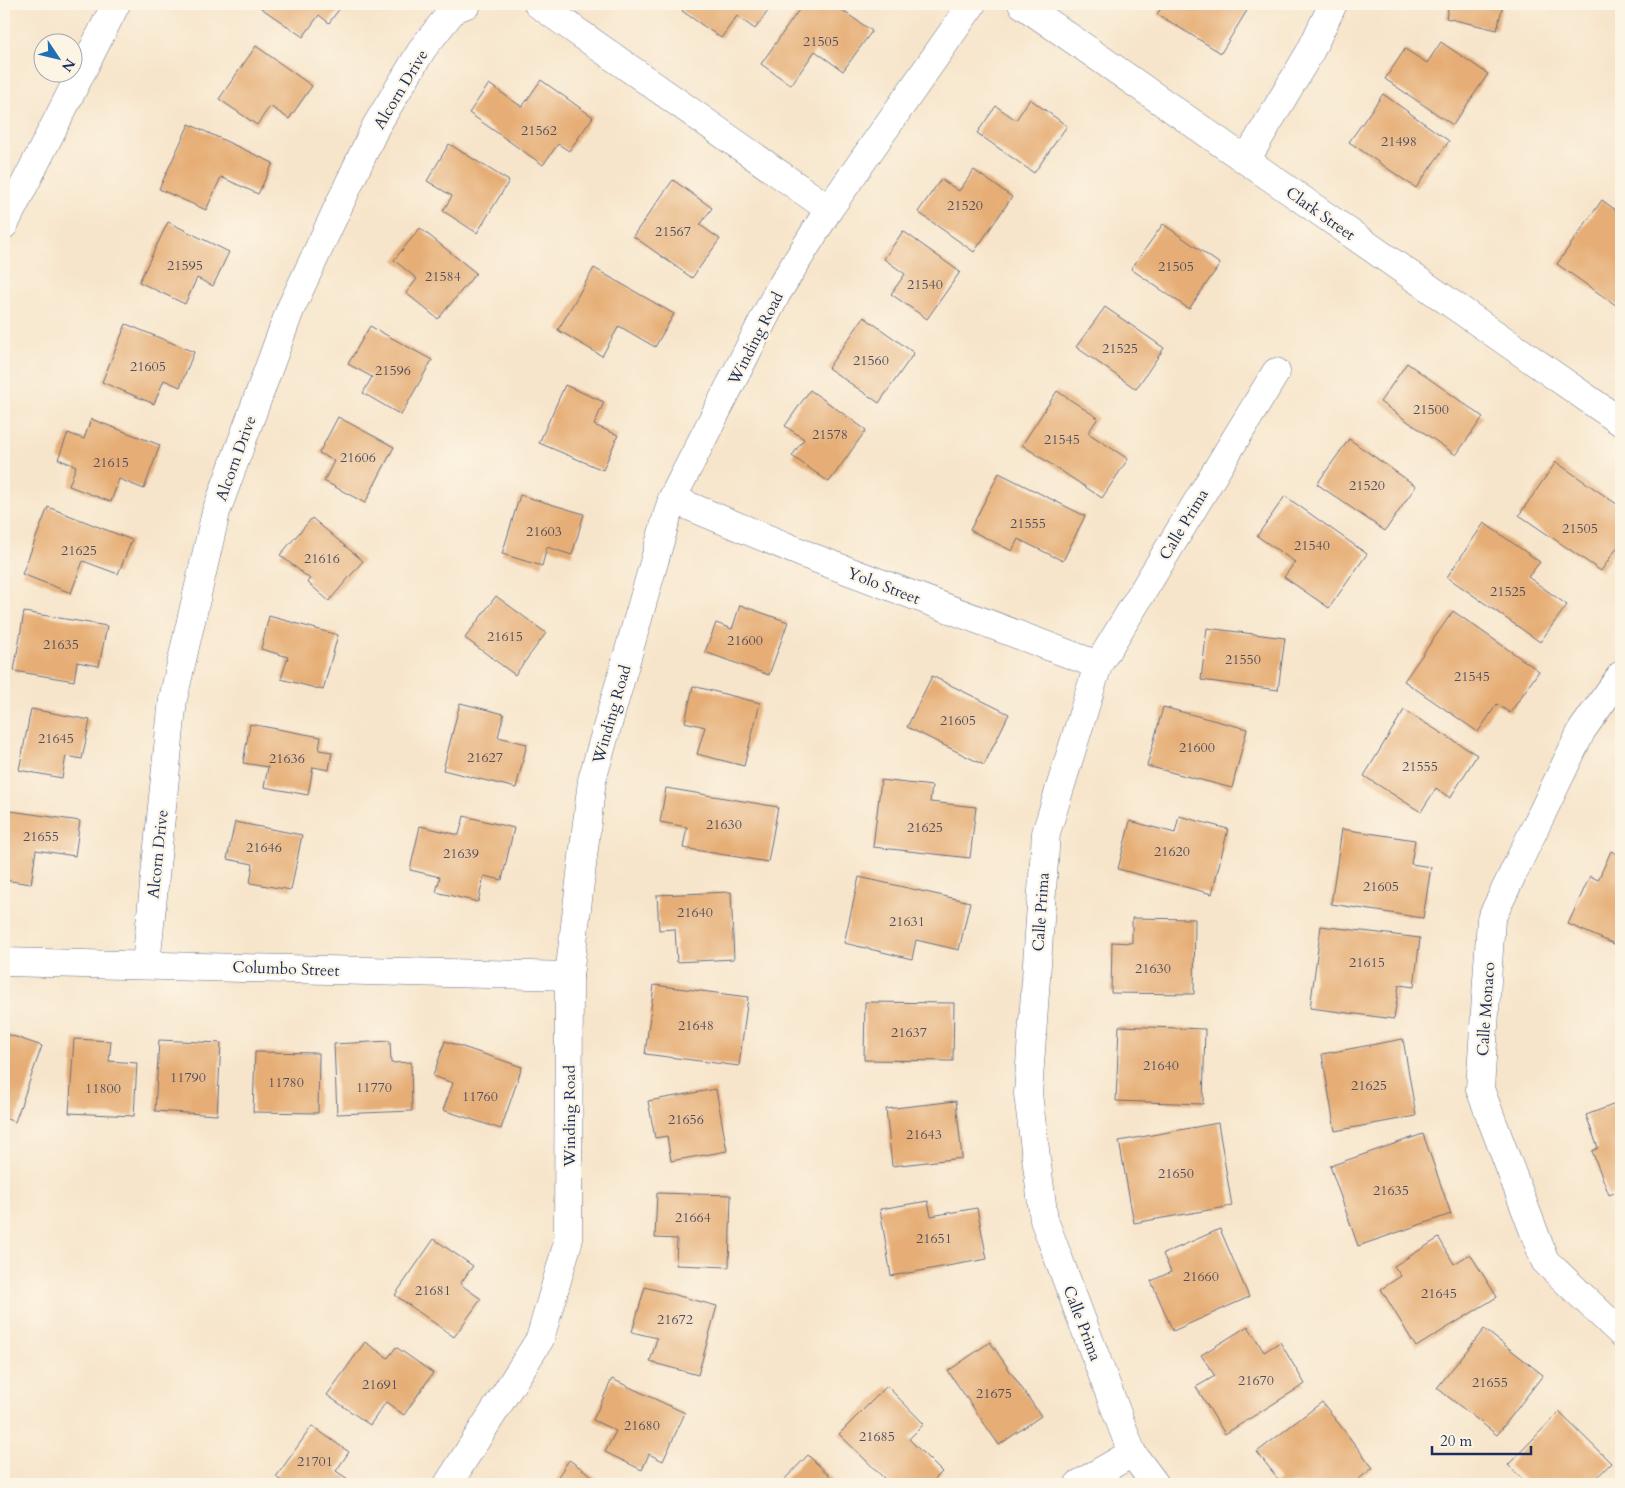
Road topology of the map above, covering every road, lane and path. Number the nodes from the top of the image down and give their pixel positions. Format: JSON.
{"nodes":[{"id":1,"x":116,"y":4,"type":"edge"},
{"id":2,"x":467,"y":4,"type":"edge"},
{"id":3,"x":538,"y":4,"type":"edge"},
{"id":4,"x":972,"y":4,"type":"edge"},
{"id":5,"x":1022,"y":4,"type":"edge"},
{"id":6,"x":1333,"y":4,"type":"edge"},
{"id":7,"x":1246,"y":160,"type":"junction"},
{"id":8,"x":828,"y":209,"type":"junction"},
{"id":9,"x":4,"y":225,"type":"edge"},
{"id":10,"x":1276,"y":372,"type":"dead end"},
{"id":11,"x":1621,"y":422,"type":"edge"},
{"id":12,"x":672,"y":499,"type":"junction"},
{"id":13,"x":1098,"y":665,"type":"junction"},
{"id":14,"x":1621,"y":675,"type":"edge"},
{"id":15,"x":4,"y":962,"type":"edge"},
{"id":16,"x":146,"y":964,"type":"junction"},
{"id":17,"x":569,"y":976,"type":"junction"},
{"id":18,"x":1621,"y":1333,"type":"edge"},
{"id":19,"x":1132,"y":1453,"type":"junction"},
{"id":20,"x":448,"y":1484,"type":"edge"},
{"id":21,"x":1079,"y":1484,"type":"edge"},
{"id":22,"x":1156,"y":1484,"type":"edge"}],
"edges":[{"from":1,"to":9,"type":"street"},
{"from":2,"to":16,"type":"street","name":"Alcorn Drive"},
{"from":3,"to":8,"type":"street"},
{"from":4,"to":8,"type":"street","name":"Winding Road"},
{"from":5,"to":7,"type":"street","name":"Clark Street"},
{"from":6,"to":7,"type":"street"},
{"from":7,"to":11,"type":"street","name":"Clark Street"},
{"from":8,"to":12,"type":"street","name":"Winding Road"},
{"from":10,"to":13,"type":"street","name":"Calle Prima"},
{"from":12,"to":13,"type":"street","name":"Yolo Street"},
{"from":12,"to":17,"type":"street","name":"Winding Road"},
{"from":13,"to":19,"type":"street","name":"Calle Prima"},
{"from":14,"to":18,"type":"street","name":"Calle Monaco"},
{"from":15,"to":16,"type":"street","name":"Columbo Street"},
{"from":16,"to":17,"type":"street","name":"Columbo Street"},
{"from":17,"to":20,"type":"street","name":"Winding Road"},
{"from":19,"to":21,"type":"street"},
{"from":19,"to":22,"type":"street","name":"Calle Prima"}]}
